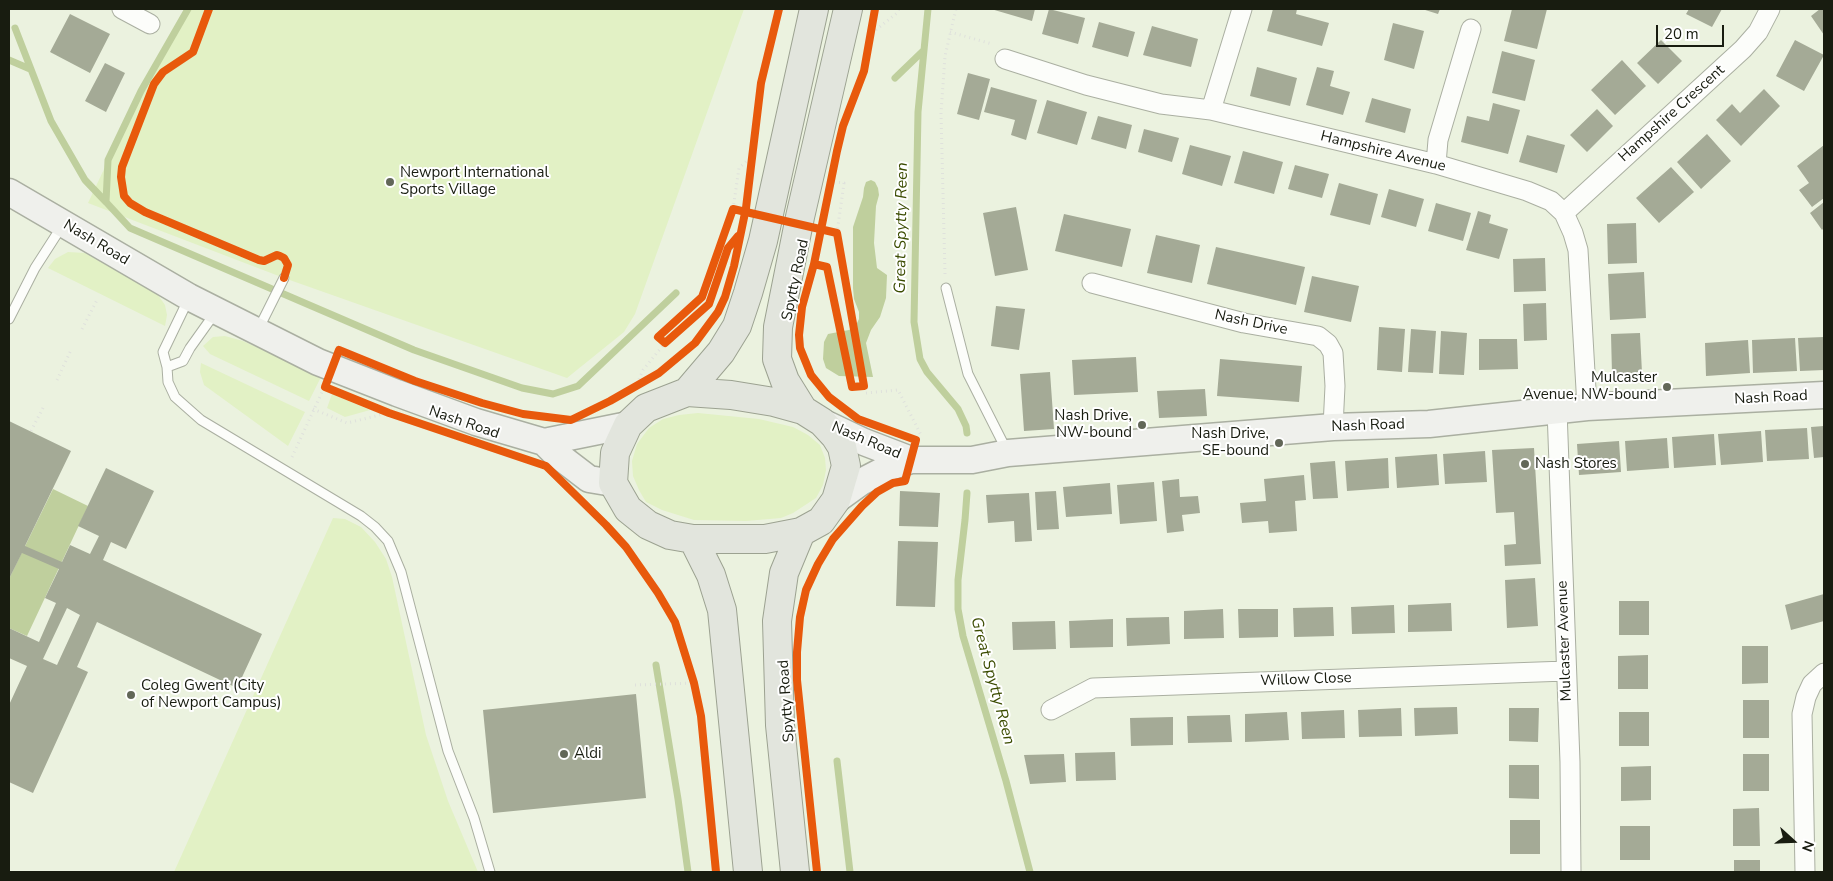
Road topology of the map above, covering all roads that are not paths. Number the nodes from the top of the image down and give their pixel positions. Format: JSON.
{"nodes":[{"id":1,"x":122,"y":9,"type":"edge"},
{"id":2,"x":814,"y":9,"type":"edge"},
{"id":3,"x":848,"y":9,"type":"edge"},
{"id":4,"x":1242,"y":9,"type":"edge"},
{"id":5,"x":1770,"y":9,"type":"edge"},
{"id":6,"x":150,"y":24,"type":"dead end"},
{"id":7,"x":1471,"y":29,"type":"dead end"},
{"id":8,"x":1005,"y":59,"type":"road end"},
{"id":9,"x":1211,"y":110,"type":"junction"},
{"id":10,"x":1436,"y":164,"type":"junction"},
{"id":11,"x":9,"y":192,"type":"edge"},
{"id":12,"x":1564,"y":213,"type":"junction"},
{"id":13,"x":64,"y":224,"type":"junction"},
{"id":14,"x":284,"y":278,"type":"dead end"},
{"id":15,"x":1092,"y":283,"type":"dead end"},
{"id":16,"x":946,"y":288,"type":"road end"},
{"id":17,"x":189,"y":297,"type":"junction"},
{"id":18,"x":216,"y":311,"type":"junction"},
{"id":19,"x":9,"y":319,"type":"edge"},
{"id":20,"x":257,"y":332,"type":"junction"},
{"id":21,"x":167,"y":367,"type":"junction"},
{"id":22,"x":687,"y":392,"type":"junction"},
{"id":23,"x":1824,"y":395,"type":"edge"},
{"id":24,"x":1587,"y":407,"type":"junction"},
{"id":25,"x":1557,"y":410,"type":"junction"},
{"id":26,"x":812,"y":416,"type":"junction"},
{"id":27,"x":628,"y":425,"type":"junction"},
{"id":28,"x":1333,"y":427,"type":"junction"},
{"id":29,"x":544,"y":442,"type":"junction"},
{"id":30,"x":1008,"y":453,"type":"junction"},
{"id":31,"x":922,"y":460,"type":"junction"},
{"id":32,"x":613,"y":483,"type":"junction"},
{"id":33,"x":836,"y":500,"type":"junction"},
{"id":34,"x":801,"y":532,"type":"junction"},
{"id":35,"x":693,"y":539,"type":"junction"},
{"id":36,"x":1566,"y":671,"type":"junction"},
{"id":37,"x":1824,"y":673,"type":"edge"},
{"id":38,"x":1051,"y":710,"type":"dead end"},
{"id":39,"x":490,"y":872,"type":"edge"},
{"id":40,"x":748,"y":872,"type":"edge"},
{"id":41,"x":795,"y":872,"type":"edge"},
{"id":42,"x":1571,"y":872,"type":"edge"},
{"id":43,"x":1805,"y":872,"type":"edge"}],
"edges":[{"from":1,"to":6,"type":"street"},
{"from":2,"to":22,"type":"main road"},
{"from":3,"to":26,"type":"main road","name":"Spytty Road"},
{"from":4,"to":9,"type":"street"},
{"from":5,"to":12,"type":"street","name":"Hampshire Crescent"},
{"from":7,"to":10,"type":"street"},
{"from":8,"to":9,"type":"street","name":"Hampshire Avenue"},
{"from":9,"to":10,"type":"street","name":"Hampshire Avenue"},
{"from":10,"to":12,"type":"street","name":"Hampshire Avenue"},
{"from":11,"to":13,"type":"street","name":"Nash Road"},
{"from":12,"to":24,"type":"street","name":"Hampshire Avenue"},
{"from":13,"to":17,"type":"street","name":"Nash Road"},
{"from":13,"to":19,"type":"lane"},
{"from":14,"to":20,"type":"lane"},
{"from":15,"to":28,"type":"street","name":"Nash Drive"},
{"from":16,"to":30,"type":"lane"},
{"from":17,"to":18,"type":"street","name":"Nash Road"},
{"from":17,"to":21,"type":"lane"},
{"from":18,"to":20,"type":"street","name":"Nash Road"},
{"from":18,"to":21,"type":"lane"},
{"from":20,"to":29,"type":"street","name":"Nash Road"},
{"from":21,"to":39,"type":"lane"},
{"from":22,"to":26,"type":"main road"},
{"from":22,"to":27,"type":"main road"},
{"from":23,"to":24,"type":"street","name":"Nash Road"},
{"from":24,"to":25,"type":"street","name":"Nash Road"},
{"from":25,"to":28,"type":"street","name":"Nash Road"},
{"from":25,"to":36,"type":"street","name":"Mulcaster Avenue"},
{"from":26,"to":31,"type":"street","name":"Nash Road"},
{"from":26,"to":33,"type":"main road","name":"Spytty Road"},
{"from":27,"to":29,"type":"street","name":"Nash Road"},
{"from":27,"to":32,"type":"main road"},
{"from":28,"to":30,"type":"street","name":"Nash Road"},
{"from":29,"to":32,"type":"street","name":"Nash Road"},
{"from":30,"to":31,"type":"street","name":"Nash Road"},
{"from":31,"to":33,"type":"street","name":"Nash Road"},
{"from":32,"to":35,"type":"main road","name":"Spytty Road"},
{"from":33,"to":34,"type":"main road","name":"Spytty Road"},
{"from":34,"to":35,"type":"main road","name":"Spytty Road"},
{"from":34,"to":41,"type":"main road","name":"Spytty Road"},
{"from":35,"to":40,"type":"main road"},
{"from":36,"to":38,"type":"street","name":"Willow Close"},
{"from":36,"to":42,"type":"street","name":"Mulcaster Avenue"},
{"from":37,"to":43,"type":"street"}]}
